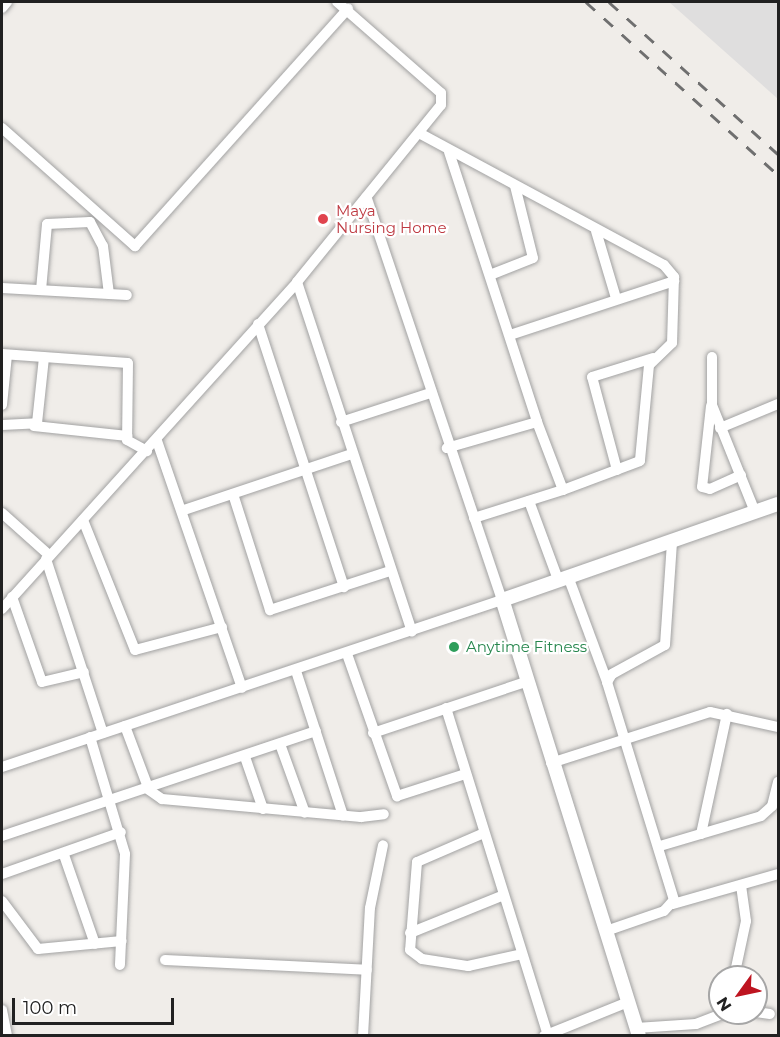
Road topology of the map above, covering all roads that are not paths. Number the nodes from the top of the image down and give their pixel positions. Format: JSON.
{"nodes":[{"id":1,"x":7,"y":2,"type":"edge"},
{"id":2,"x":337,"y":2,"type":"edge"},
{"id":3,"x":2,"y":8,"type":"edge"},
{"id":4,"x":348,"y":9,"type":"junction"},
{"id":5,"x":2,"y":128,"type":"edge"},
{"id":6,"x":419,"y":133,"type":"junction"},
{"id":7,"x":449,"y":152,"type":"junction"},
{"id":8,"x":515,"y":186,"type":"junction"},
{"id":9,"x":366,"y":197,"type":"junction"},
{"id":10,"x":596,"y":231,"type":"junction"},
{"id":11,"x":490,"y":275,"type":"junction"},
{"id":12,"x":674,"y":281,"type":"junction"},
{"id":13,"x":297,"y":282,"type":"junction"},
{"id":14,"x":2,"y":288,"type":"edge"},
{"id":15,"x":41,"y":290,"type":"junction"},
{"id":16,"x":109,"y":294,"type":"junction"},
{"id":17,"x":127,"y":295,"type":"dead end"},
{"id":18,"x":616,"y":298,"type":"junction"},
{"id":19,"x":258,"y":324,"type":"junction"},
{"id":20,"x":510,"y":335,"type":"junction"},
{"id":21,"x":4,"y":355,"type":"edge"},
{"id":22,"x":44,"y":357,"type":"junction"},
{"id":23,"x":712,"y":357,"type":"dead end"},
{"id":24,"x":653,"y":358,"type":"junction"},
{"id":25,"x":429,"y":393,"type":"junction"},
{"id":26,"x":778,"y":404,"type":"edge"},
{"id":27,"x":2,"y":405,"type":"edge"},
{"id":28,"x":712,"y":405,"type":"junction"},
{"id":29,"x":537,"y":422,"type":"junction"},
{"id":30,"x":341,"y":423,"type":"junction"},
{"id":31,"x":2,"y":425,"type":"edge"},
{"id":32,"x":34,"y":426,"type":"junction"},
{"id":33,"x":720,"y":428,"type":"junction"},
{"id":34,"x":127,"y":436,"type":"junction"},
{"id":35,"x":157,"y":441,"type":"junction"},
{"id":36,"x":447,"y":448,"type":"junction"},
{"id":37,"x":147,"y":451,"type":"junction"},
{"id":38,"x":351,"y":454,"type":"junction"},
{"id":39,"x":617,"y":470,"type":"junction"},
{"id":40,"x":306,"y":471,"type":"junction"},
{"id":41,"x":741,"y":475,"type":"junction"},
{"id":42,"x":563,"y":490,"type":"junction"},
{"id":43,"x":233,"y":494,"type":"junction"},
{"id":44,"x":529,"y":501,"type":"junction"},
{"id":45,"x":778,"y":504,"type":"edge"},
{"id":46,"x":184,"y":510,"type":"junction"},
{"id":47,"x":755,"y":512,"type":"junction"},
{"id":48,"x":2,"y":513,"type":"edge"},
{"id":49,"x":474,"y":518,"type":"junction"},
{"id":50,"x":83,"y":520,"type":"junction"},
{"id":51,"x":672,"y":543,"type":"junction"},
{"id":52,"x":48,"y":557,"type":"junction"},
{"id":53,"x":390,"y":571,"type":"junction"},
{"id":54,"x":564,"y":580,"type":"junction"},
{"id":55,"x":344,"y":587,"type":"junction"},
{"id":56,"x":12,"y":597,"type":"junction"},
{"id":57,"x":502,"y":600,"type":"junction"},
{"id":58,"x":2,"y":609,"type":"edge"},
{"id":59,"x":222,"y":627,"type":"junction"},
{"id":60,"x":412,"y":632,"type":"junction"},
{"id":61,"x":347,"y":654,"type":"junction"},
{"id":62,"x":296,"y":671,"type":"junction"},
{"id":63,"x":84,"y":672,"type":"junction"},
{"id":64,"x":525,"y":682,"type":"junction"},
{"id":65,"x":607,"y":682,"type":"junction"},
{"id":66,"x":242,"y":688,"type":"junction"},
{"id":67,"x":446,"y":708,"type":"junction"},
{"id":68,"x":727,"y":714,"type":"junction"},
{"id":69,"x":125,"y":726,"type":"junction"},
{"id":70,"x":778,"y":727,"type":"edge"},
{"id":71,"x":316,"y":731,"type":"junction"},
{"id":72,"x":103,"y":733,"type":"junction"},
{"id":73,"x":373,"y":733,"type":"junction"},
{"id":74,"x":90,"y":737,"type":"junction"},
{"id":75,"x":623,"y":737,"type":"junction"},
{"id":76,"x":280,"y":744,"type":"junction"},
{"id":77,"x":245,"y":757,"type":"junction"},
{"id":78,"x":551,"y":763,"type":"junction"},
{"id":79,"x":2,"y":767,"type":"edge"},
{"id":80,"x":465,"y":774,"type":"junction"},
{"id":81,"x":778,"y":782,"type":"edge"},
{"id":82,"x":148,"y":790,"type":"junction"},
{"id":83,"x":111,"y":801,"type":"junction"},
{"id":84,"x":263,"y":809,"type":"junction"},
{"id":85,"x":305,"y":813,"type":"junction"},
{"id":86,"x":384,"y":814,"type":"dead end"},
{"id":87,"x":343,"y":816,"type":"junction"},
{"id":88,"x":121,"y":832,"type":"junction"},
{"id":89,"x":484,"y":833,"type":"junction"},
{"id":90,"x":701,"y":834,"type":"junction"},
{"id":91,"x":2,"y":836,"type":"edge"},
{"id":92,"x":384,"y":845,"type":"dead end"},
{"id":93,"x":660,"y":846,"type":"junction"},
{"id":94,"x":64,"y":855,"type":"junction"},
{"id":95,"x":2,"y":874,"type":"edge"},
{"id":96,"x":778,"y":874,"type":"edge"},
{"id":97,"x":741,"y":886,"type":"junction"},
{"id":98,"x":504,"y":895,"type":"junction"},
{"id":99,"x":2,"y":901,"type":"edge"},
{"id":100,"x":673,"y":904,"type":"junction"},
{"id":101,"x":606,"y":931,"type":"junction"},
{"id":102,"x":410,"y":933,"type":"junction"},
{"id":103,"x":122,"y":941,"type":"junction"},
{"id":104,"x":95,"y":944,"type":"junction"},
{"id":105,"x":522,"y":954,"type":"junction"},
{"id":106,"x":165,"y":960,"type":"dead end"},
{"id":107,"x":120,"y":965,"type":"dead end"},
{"id":108,"x":737,"y":965,"type":"edge"},
{"id":109,"x":367,"y":970,"type":"junction"},
{"id":110,"x":628,"y":1002,"type":"junction"},
{"id":111,"x":2,"y":1013,"type":"edge"},
{"id":112,"x":708,"y":1019,"type":"edge"},
{"id":113,"x":638,"y":1032,"type":"edge"},
{"id":114,"x":546,"y":1034,"type":"edge"},
{"id":115,"x":6,"y":1035,"type":"edge"},
{"id":116,"x":363,"y":1035,"type":"edge"}],
"edges":[{"from":1,"to":3,"type":"street"},
{"from":2,"to":4,"type":"street"},
{"from":4,"to":5,"type":"street"},
{"from":4,"to":6,"type":"street"},
{"from":6,"to":7,"type":"street"},
{"from":6,"to":9,"type":"street"},
{"from":7,"to":8,"type":"street"},
{"from":7,"to":11,"type":"street"},
{"from":8,"to":10,"type":"street"},
{"from":8,"to":11,"type":"street"},
{"from":9,"to":13,"type":"street"},
{"from":9,"to":25,"type":"street"},
{"from":10,"to":12,"type":"street"},
{"from":10,"to":18,"type":"street"},
{"from":11,"to":20,"type":"street"},
{"from":12,"to":18,"type":"street"},
{"from":12,"to":24,"type":"street"},
{"from":13,"to":19,"type":"street"},
{"from":13,"to":30,"type":"street"},
{"from":14,"to":15,"type":"street"},
{"from":15,"to":16,"type":"street"},
{"from":15,"to":16,"type":"street"},
{"from":16,"to":17,"type":"street"},
{"from":18,"to":20,"type":"street"},
{"from":19,"to":35,"type":"street"},
{"from":19,"to":40,"type":"street"},
{"from":20,"to":29,"type":"street"},
{"from":21,"to":22,"type":"street"},
{"from":21,"to":27,"type":"street"},
{"from":22,"to":32,"type":"street"},
{"from":22,"to":34,"type":"street"},
{"from":23,"to":28,"type":"street"},
{"from":24,"to":39,"type":"street"},
{"from":24,"to":39,"type":"street"},
{"from":25,"to":30,"type":"street"},
{"from":25,"to":36,"type":"street"},
{"from":26,"to":33,"type":"street"},
{"from":28,"to":33,"type":"street"},
{"from":28,"to":41,"type":"street"},
{"from":29,"to":36,"type":"street"},
{"from":29,"to":42,"type":"street"},
{"from":30,"to":38,"type":"street"},
{"from":31,"to":32,"type":"street"},
{"from":32,"to":34,"type":"street"},
{"from":33,"to":41,"type":"street"},
{"from":34,"to":37,"type":"street"},
{"from":35,"to":37,"type":"street"},
{"from":35,"to":46,"type":"street"},
{"from":36,"to":49,"type":"street"},
{"from":37,"to":50,"type":"street"},
{"from":38,"to":40,"type":"street"},
{"from":38,"to":53,"type":"street"},
{"from":39,"to":42,"type":"street"},
{"from":40,"to":43,"type":"street"},
{"from":40,"to":55,"type":"street"},
{"from":41,"to":47,"type":"street"},
{"from":42,"to":44,"type":"street"},
{"from":43,"to":46,"type":"street"},
{"from":43,"to":55,"type":"street"},
{"from":44,"to":49,"type":"street"},
{"from":44,"to":54,"type":"street"},
{"from":45,"to":47,"type":"street"},
{"from":46,"to":59,"type":"street"},
{"from":47,"to":51,"type":"street"},
{"from":48,"to":52,"type":"street"},
{"from":49,"to":57,"type":"street"},
{"from":50,"to":52,"type":"street"},
{"from":50,"to":59,"type":"street"},
{"from":51,"to":54,"type":"street"},
{"from":51,"to":65,"type":"street"},
{"from":52,"to":56,"type":"street"},
{"from":52,"to":63,"type":"street"},
{"from":53,"to":55,"type":"street"},
{"from":53,"to":60,"type":"street"},
{"from":54,"to":57,"type":"street"},
{"from":54,"to":65,"type":"street"},
{"from":56,"to":58,"type":"street"},
{"from":56,"to":63,"type":"street"},
{"from":57,"to":60,"type":"street"},
{"from":57,"to":64,"type":"street"},
{"from":59,"to":66,"type":"street"},
{"from":60,"to":61,"type":"street"},
{"from":61,"to":62,"type":"street"},
{"from":61,"to":73,"type":"street"},
{"from":62,"to":66,"type":"street"},
{"from":62,"to":71,"type":"street"},
{"from":63,"to":72,"type":"street"},
{"from":64,"to":67,"type":"street"},
{"from":64,"to":78,"type":"street"},
{"from":65,"to":75,"type":"street"},
{"from":66,"to":69,"type":"street"},
{"from":67,"to":73,"type":"street"},
{"from":67,"to":80,"type":"street"},
{"from":68,"to":70,"type":"street"},
{"from":68,"to":75,"type":"street"},
{"from":68,"to":90,"type":"street"},
{"from":69,"to":72,"type":"street"},
{"from":69,"to":82,"type":"street"},
{"from":71,"to":76,"type":"street"},
{"from":71,"to":87,"type":"street"},
{"from":72,"to":74,"type":"street"},
{"from":73,"to":80,"type":"street"},
{"from":74,"to":79,"type":"street"},
{"from":74,"to":83,"type":"street"},
{"from":75,"to":78,"type":"street"},
{"from":75,"to":93,"type":"street"},
{"from":76,"to":77,"type":"street"},
{"from":76,"to":85,"type":"street"},
{"from":77,"to":82,"type":"street"},
{"from":77,"to":84,"type":"street"},
{"from":78,"to":101,"type":"street"},
{"from":80,"to":89,"type":"street"},
{"from":81,"to":90,"type":"street"},
{"from":82,"to":83,"type":"street"},
{"from":82,"to":84,"type":"street"},
{"from":83,"to":88,"type":"street"},
{"from":83,"to":91,"type":"street"},
{"from":84,"to":85,"type":"street"},
{"from":85,"to":87,"type":"street"},
{"from":86,"to":87,"type":"street"},
{"from":88,"to":94,"type":"street"},
{"from":88,"to":103,"type":"street"},
{"from":89,"to":98,"type":"street"},
{"from":89,"to":102,"type":"street"},
{"from":90,"to":93,"type":"street"},
{"from":92,"to":109,"type":"street"},
{"from":93,"to":100,"type":"street"},
{"from":94,"to":95,"type":"street"},
{"from":94,"to":104,"type":"street"},
{"from":96,"to":97,"type":"street"},
{"from":97,"to":100,"type":"street"},
{"from":97,"to":108,"type":"street"},
{"from":98,"to":102,"type":"street"},
{"from":98,"to":105,"type":"street"},
{"from":99,"to":104,"type":"street"},
{"from":100,"to":101,"type":"street"},
{"from":101,"to":110,"type":"street"},
{"from":102,"to":105,"type":"street"},
{"from":103,"to":104,"type":"street"},
{"from":103,"to":107,"type":"street"},
{"from":105,"to":114,"type":"street"},
{"from":106,"to":109,"type":"street"},
{"from":109,"to":116,"type":"street"},
{"from":110,"to":113,"type":"street"},
{"from":110,"to":114,"type":"street"},
{"from":111,"to":115,"type":"street"},
{"from":112,"to":113,"type":"street"}]}
